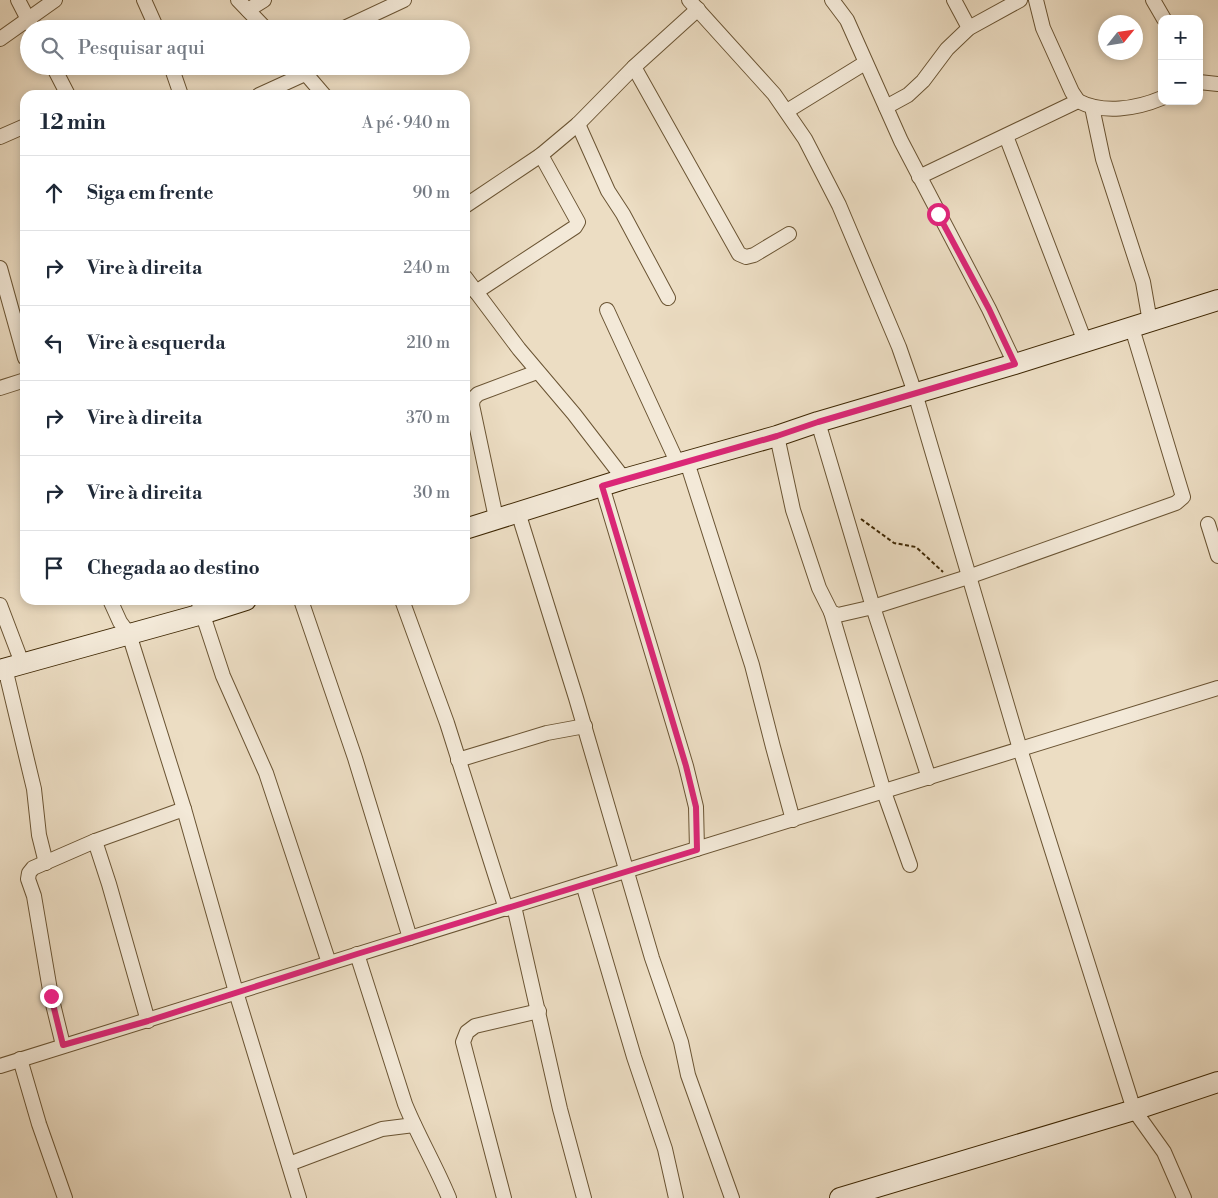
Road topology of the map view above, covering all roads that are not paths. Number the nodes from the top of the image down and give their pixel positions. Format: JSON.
{"nodes":[{"id":1,"x":18,"y":0,"type":"edge"},
{"id":2,"x":55,"y":0,"type":"edge"},
{"id":3,"x":144,"y":0,"type":"edge"},
{"id":4,"x":264,"y":0,"type":"edge"},
{"id":5,"x":404,"y":0,"type":"edge"},
{"id":6,"x":832,"y":0,"type":"edge"},
{"id":7,"x":954,"y":0,"type":"edge"},
{"id":8,"x":1036,"y":0,"type":"edge"},
{"id":9,"x":1153,"y":0,"type":"edge"},
{"id":10,"x":1013,"y":2,"type":"edge"},
{"id":11,"x":243,"y":5,"type":"edge"},
{"id":12,"x":694,"y":5,"type":"edge"},
{"id":13,"x":1162,"y":15,"type":"edge"},
{"id":14,"x":28,"y":20,"type":"edge"},
{"id":15,"x":34,"y":20,"type":"edge"},
{"id":16,"x":153,"y":20,"type":"edge"},
{"id":17,"x":257,"y":20,"type":"edge"},
{"id":18,"x":361,"y":20,"type":"edge"},
{"id":19,"x":969,"y":28,"type":"junction"},
{"id":20,"x":20,"y":29,"type":"edge"},
{"id":21,"x":0,"y":39,"type":"edge"},
{"id":22,"x":865,"y":63,"type":"junction"},
{"id":23,"x":634,"y":67,"type":"junction"},
{"id":24,"x":58,"y":75,"type":"edge"},
{"id":25,"x":174,"y":75,"type":"edge"},
{"id":26,"x":293,"y":75,"type":"edge"},
{"id":27,"x":306,"y":75,"type":"edge"},
{"id":28,"x":1203,"y":81,"type":"edge"},
{"id":29,"x":1218,"y":84,"type":"edge"},
{"id":30,"x":65,"y":90,"type":"edge"},
{"id":31,"x":179,"y":90,"type":"edge"},
{"id":32,"x":268,"y":90,"type":"edge"},
{"id":33,"x":320,"y":90,"type":"edge"},
{"id":34,"x":1158,"y":99,"type":"edge"},
{"id":35,"x":1078,"y":101,"type":"junction"},
{"id":36,"x":886,"y":107,"type":"junction"},
{"id":37,"x":1092,"y":107,"type":"junction"},
{"id":38,"x":787,"y":111,"type":"junction"},
{"id":39,"x":578,"y":124,"type":"junction"},
{"id":40,"x":20,"y":128,"type":"edge"},
{"id":41,"x":1006,"y":136,"type":"junction"},
{"id":42,"x":0,"y":137,"type":"edge"},
{"id":43,"x":541,"y":155,"type":"junction"},
{"id":44,"x":919,"y":177,"type":"junction"},
{"id":45,"x":470,"y":203,"type":"edge"},
{"id":46,"x":789,"y":234,"type":"dead end"},
{"id":47,"x":0,"y":268,"type":"edge"},
{"id":48,"x":470,"y":284,"type":"edge"},
{"id":49,"x":476,"y":292,"type":"junction"},
{"id":50,"x":668,"y":298,"type":"dead end"},
{"id":51,"x":1218,"y":301,"type":"edge"},
{"id":52,"x":607,"y":310,"type":"dead end"},
{"id":53,"x":1141,"y":325,"type":"junction"},
{"id":54,"x":20,"y":340,"type":"edge"},
{"id":55,"x":1085,"y":342,"type":"junction"},
{"id":56,"x":1015,"y":364,"type":"junction"},
{"id":57,"x":537,"y":372,"type":"junction"},
{"id":58,"x":20,"y":382,"type":"edge"},
{"id":59,"x":0,"y":388,"type":"edge"},
{"id":60,"x":915,"y":393,"type":"junction"},
{"id":61,"x":818,"y":422,"type":"junction"},
{"id":62,"x":777,"y":436,"type":"junction"},
{"id":63,"x":682,"y":463,"type":"junction"},
{"id":64,"x":624,"y":480,"type":"junction"},
{"id":65,"x":602,"y":486,"type":"junction"},
{"id":66,"x":518,"y":512,"type":"junction"},
{"id":67,"x":496,"y":518,"type":"junction"},
{"id":68,"x":1208,"y":524,"type":"dead end"},
{"id":69,"x":470,"y":527,"type":"edge"},
{"id":70,"x":1218,"y":556,"type":"edge"},
{"id":71,"x":968,"y":577,"type":"junction"},
{"id":72,"x":0,"y":604,"type":"edge"},
{"id":73,"x":112,"y":605,"type":"edge"},
{"id":74,"x":213,"y":605,"type":"edge"},
{"id":75,"x":303,"y":605,"type":"edge"},
{"id":76,"x":404,"y":605,"type":"edge"},
{"id":77,"x":200,"y":607,"type":"edge"},
{"id":78,"x":873,"y":607,"type":"junction"},
{"id":79,"x":831,"y":612,"type":"junction"},
{"id":80,"x":129,"y":634,"type":"junction"},
{"id":81,"x":9,"y":667,"type":"edge"},
{"id":82,"x":1218,"y":688,"type":"edge"},
{"id":83,"x":584,"y":726,"type":"junction"},
{"id":84,"x":1020,"y":749,"type":"junction"},
{"id":85,"x":458,"y":760,"type":"junction"},
{"id":86,"x":929,"y":778,"type":"junction"},
{"id":87,"x":884,"y":792,"type":"junction"},
{"id":88,"x":184,"y":809,"type":"junction"},
{"id":89,"x":793,"y":820,"type":"junction"},
{"id":90,"x":95,"y":841,"type":"junction"},
{"id":91,"x":697,"y":850,"type":"junction"},
{"id":92,"x":46,"y":863,"type":"junction"},
{"id":93,"x":910,"y":866,"type":"dead end"},
{"id":94,"x":627,"y":871,"type":"junction"},
{"id":95,"x":583,"y":884,"type":"junction"},
{"id":96,"x":510,"y":908,"type":"junction"},
{"id":97,"x":410,"y":938,"type":"junction"},
{"id":98,"x":357,"y":954,"type":"junction"},
{"id":99,"x":329,"y":963,"type":"junction"},
{"id":100,"x":236,"y":992,"type":"junction"},
{"id":101,"x":539,"y":1011,"type":"junction"},
{"id":102,"x":148,"y":1021,"type":"junction"},
{"id":103,"x":63,"y":1045,"type":"junction"},
{"id":104,"x":20,"y":1059,"type":"junction"},
{"id":105,"x":0,"y":1066,"type":"edge"},
{"id":106,"x":1218,"y":1082,"type":"edge"},
{"id":107,"x":1134,"y":1110,"type":"junction"},
{"id":108,"x":414,"y":1125,"type":"junction"},
{"id":109,"x":289,"y":1164,"type":"junction"},
{"id":110,"x":65,"y":1198,"type":"edge"},
{"id":111,"x":299,"y":1198,"type":"edge"},
{"id":112,"x":449,"y":1198,"type":"edge"},
{"id":113,"x":504,"y":1198,"type":"edge"},
{"id":114,"x":584,"y":1198,"type":"edge"},
{"id":115,"x":676,"y":1198,"type":"edge"},
{"id":116,"x":732,"y":1198,"type":"edge"},
{"id":117,"x":840,"y":1198,"type":"edge"},
{"id":118,"x":1184,"y":1198,"type":"edge"}],
"edges":[{"from":1,"to":14,"type":"street"},
{"from":2,"to":15,"type":"street"},
{"from":3,"to":16,"type":"street"},
{"from":4,"to":11,"type":"street"},
{"from":5,"to":18,"type":"street"},
{"from":6,"to":22,"type":"street"},
{"from":7,"to":19,"type":"street"},
{"from":8,"to":35,"type":"street"},
{"from":9,"to":13,"type":"street"},
{"from":10,"to":19,"type":"street"},
{"from":11,"to":17,"type":"street"},
{"from":12,"to":23,"type":"street"},
{"from":12,"to":38,"type":"street"},
{"from":19,"to":36,"type":"street"},
{"from":20,"to":21,"type":"street"},
{"from":22,"to":36,"type":"street"},
{"from":22,"to":38,"type":"street"},
{"from":23,"to":39,"type":"street"},
{"from":23,"to":46,"type":"street"},
{"from":24,"to":30,"type":"street"},
{"from":25,"to":31,"type":"street"},
{"from":26,"to":32,"type":"street"},
{"from":27,"to":33,"type":"street"},
{"from":28,"to":29,"type":"street"},
{"from":34,"to":37,"type":"street"},
{"from":35,"to":37,"type":"street"},
{"from":35,"to":41,"type":"street"},
{"from":36,"to":44,"type":"street"},
{"from":37,"to":53,"type":"street"},
{"from":38,"to":60,"type":"street"},
{"from":39,"to":43,"type":"street"},
{"from":39,"to":50,"type":"street"},
{"from":40,"to":42,"type":"street"},
{"from":41,"to":44,"type":"street"},
{"from":41,"to":55,"type":"street"},
{"from":43,"to":45,"type":"street"},
{"from":43,"to":49,"type":"street"},
{"from":44,"to":56,"type":"street"},
{"from":47,"to":54,"type":"street"},
{"from":48,"to":49,"type":"street"},
{"from":49,"to":57,"type":"street"},
{"from":51,"to":53,"type":"street"},
{"from":52,"to":63,"type":"street"},
{"from":53,"to":55,"type":"street"},
{"from":53,"to":71,"type":"street"},
{"from":55,"to":56,"type":"street"},
{"from":56,"to":60,"type":"street"},
{"from":57,"to":64,"type":"street"},
{"from":57,"to":67,"type":"street"},
{"from":58,"to":59,"type":"street"},
{"from":60,"to":61,"type":"street"},
{"from":60,"to":71,"type":"street"},
{"from":61,"to":62,"type":"street"},
{"from":61,"to":78,"type":"street"},
{"from":62,"to":63,"type":"street"},
{"from":62,"to":79,"type":"street"},
{"from":63,"to":64,"type":"street"},
{"from":63,"to":89,"type":"street"},
{"from":64,"to":65,"type":"street"},
{"from":65,"to":66,"type":"street"},
{"from":65,"to":91,"type":"street"},
{"from":66,"to":67,"type":"street"},
{"from":66,"to":83,"type":"street"},
{"from":67,"to":69,"type":"street"},
{"from":68,"to":70,"type":"street"},
{"from":71,"to":78,"type":"street"},
{"from":71,"to":84,"type":"street"},
{"from":72,"to":81,"type":"street"},
{"from":73,"to":80,"type":"street"},
{"from":74,"to":77,"type":"street"},
{"from":75,"to":97,"type":"street"},
{"from":76,"to":85,"type":"street"},
{"from":77,"to":80,"type":"street"},
{"from":77,"to":99,"type":"street"},
{"from":78,"to":79,"type":"street"},
{"from":78,"to":86,"type":"street"},
{"from":79,"to":87,"type":"street"},
{"from":80,"to":81,"type":"street"},
{"from":80,"to":88,"type":"street"},
{"from":81,"to":92,"type":"street"},
{"from":82,"to":84,"type":"street"},
{"from":83,"to":85,"type":"street"},
{"from":83,"to":94,"type":"street"},
{"from":84,"to":86,"type":"street"},
{"from":84,"to":107,"type":"street"},
{"from":85,"to":96,"type":"street"},
{"from":86,"to":87,"type":"street"},
{"from":87,"to":89,"type":"street"},
{"from":87,"to":93,"type":"street"},
{"from":88,"to":90,"type":"street"},
{"from":88,"to":100,"type":"street"},
{"from":89,"to":91,"type":"street"},
{"from":90,"to":92,"type":"street"},
{"from":90,"to":102,"type":"street"},
{"from":91,"to":94,"type":"street"},
{"from":92,"to":103,"type":"street"},
{"from":94,"to":95,"type":"street"},
{"from":94,"to":116,"type":"street"},
{"from":95,"to":96,"type":"street"},
{"from":95,"to":115,"type":"street"},
{"from":96,"to":97,"type":"street"},
{"from":96,"to":101,"type":"street"},
{"from":97,"to":98,"type":"street"},
{"from":98,"to":99,"type":"street"},
{"from":98,"to":108,"type":"street"},
{"from":99,"to":100,"type":"street"},
{"from":100,"to":102,"type":"street"},
{"from":100,"to":109,"type":"street"},
{"from":101,"to":113,"type":"street"},
{"from":101,"to":114,"type":"street"},
{"from":102,"to":103,"type":"street"},
{"from":103,"to":104,"type":"street"},
{"from":104,"to":105,"type":"street"},
{"from":104,"to":110,"type":"street"},
{"from":106,"to":107,"type":"street"},
{"from":107,"to":117,"type":"street"},
{"from":107,"to":118,"type":"street"},
{"from":108,"to":109,"type":"street"},
{"from":108,"to":112,"type":"street"},
{"from":109,"to":111,"type":"street"}]}
